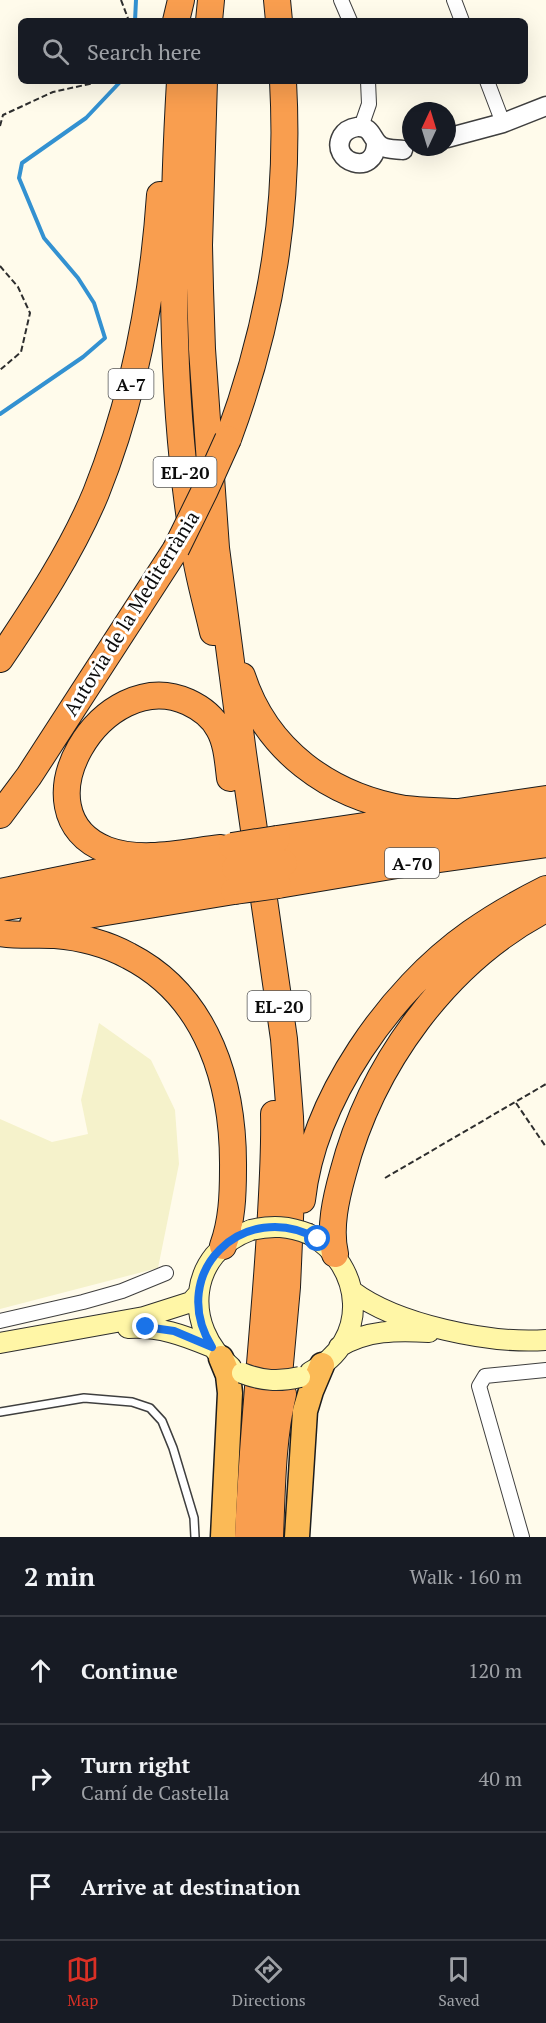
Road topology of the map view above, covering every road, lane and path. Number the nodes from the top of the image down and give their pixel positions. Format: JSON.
{"nodes":[{"id":1,"x":121,"y":0,"type":"edge"},
{"id":2,"x":183,"y":0,"type":"edge"},
{"id":3,"x":211,"y":0,"type":"edge"},
{"id":4,"x":277,"y":0,"type":"edge"},
{"id":5,"x":341,"y":0,"type":"edge"},
{"id":6,"x":454,"y":0,"type":"edge"},
{"id":7,"x":128,"y":18,"type":"edge"},
{"id":8,"x":177,"y":18,"type":"edge"},
{"id":9,"x":184,"y":18,"type":"edge"},
{"id":10,"x":209,"y":18,"type":"edge"},
{"id":11,"x":279,"y":18,"type":"edge"},
{"id":12,"x":349,"y":18,"type":"edge"},
{"id":13,"x":461,"y":18,"type":"edge"},
{"id":14,"x":89,"y":84,"type":"edge"},
{"id":15,"x":168,"y":84,"type":"edge"},
{"id":16,"x":180,"y":84,"type":"edge"},
{"id":17,"x":204,"y":84,"type":"edge"},
{"id":18,"x":283,"y":84,"type":"edge"},
{"id":19,"x":368,"y":84,"type":"edge"},
{"id":20,"x":488,"y":84,"type":"edge"},
{"id":21,"x":546,"y":106,"type":"edge"},
{"id":22,"x":1,"y":119,"type":"edge"},
{"id":23,"x":503,"y":123,"type":"junction"},
{"id":24,"x":0,"y":126,"type":"edge"},
{"id":25,"x":361,"y":127,"type":"junction"},
{"id":26,"x":456,"y":136,"type":"edge"},
{"id":27,"x":376,"y":148,"type":"junction"},
{"id":28,"x":402,"y":151,"type":"edge"},
{"id":29,"x":0,"y":266,"type":"edge"},
{"id":30,"x":0,"y":370,"type":"edge"},
{"id":31,"x":223,"y":604,"type":"junction"},
{"id":32,"x":0,"y":658,"type":"edge"},
{"id":33,"x":546,"y":799,"type":"edge"},
{"id":34,"x":455,"y":812,"type":"junction"},
{"id":35,"x":0,"y":815,"type":"edge"},
{"id":36,"x":546,"y":823,"type":"edge"},
{"id":37,"x":546,"y":844,"type":"edge"},
{"id":38,"x":233,"y":862,"type":"junction"},
{"id":39,"x":281,"y":874,"type":"junction"},
{"id":40,"x":546,"y":889,"type":"edge"},
{"id":41,"x":0,"y":892,"type":"edge"},
{"id":42,"x":0,"y":908,"type":"edge"},
{"id":43,"x":546,"y":909,"type":"edge"},
{"id":44,"x":0,"y":932,"type":"edge"},
{"id":45,"x":546,"y":1084,"type":"edge"},
{"id":46,"x":516,"y":1102,"type":"junction"},
{"id":47,"x":546,"y":1147,"type":"edge"},
{"id":48,"x":385,"y":1178,"type":"dead end"},
{"id":49,"x":223,"y":1246,"type":"junction"},
{"id":50,"x":335,"y":1254,"type":"junction"},
{"id":51,"x":166,"y":1273,"type":"dead end"},
{"id":52,"x":352,"y":1291,"type":"junction"},
{"id":53,"x":199,"y":1293,"type":"junction"},
{"id":54,"x":0,"y":1321,"type":"edge"},
{"id":55,"x":70,"y":1332,"type":"junction"},
{"id":56,"x":474,"y":1336,"type":"junction"},
{"id":57,"x":546,"y":1340,"type":"edge"},
{"id":58,"x":0,"y":1344,"type":"edge"},
{"id":59,"x":339,"y":1347,"type":"junction"},
{"id":60,"x":216,"y":1353,"type":"junction"},
{"id":61,"x":322,"y":1365,"type":"junction"},
{"id":62,"x":546,"y":1370,"type":"edge"},
{"id":63,"x":280,"y":1410,"type":"junction"},
{"id":64,"x":0,"y":1412,"type":"edge"},
{"id":65,"x":195,"y":1537,"type":"edge"},
{"id":66,"x":223,"y":1537,"type":"edge"},
{"id":67,"x":248,"y":1537,"type":"edge"},
{"id":68,"x":270,"y":1537,"type":"edge"},
{"id":69,"x":297,"y":1537,"type":"edge"},
{"id":70,"x":522,"y":1537,"type":"edge"}],
"edges":[{"from":1,"to":7,"type":"path"},
{"from":2,"to":8,"type":"highway"},
{"from":2,"to":9,"type":"highway"},
{"from":3,"to":10,"type":"highway"},
{"from":4,"to":11,"type":"highway"},
{"from":5,"to":12,"type":"street"},
{"from":6,"to":13,"type":"street"},
{"from":14,"to":22,"type":"path"},
{"from":15,"to":32,"type":"highway","number":"A-7"},
{"from":16,"to":38,"type":"highway","number":"EL-20"},
{"from":17,"to":31,"type":"highway","number":"EL-20"},
{"from":18,"to":35,"type":"highway","name":"Autovia de la Mediterrània","bridge":true},
{"from":19,"to":25,"type":"street"},
{"from":20,"to":23,"type":"street"},
{"from":21,"to":23,"type":"street"},
{"from":22,"to":24,"type":"path"},
{"from":23,"to":26,"type":"street"},
{"from":25,"to":27,"type":"street"},
{"from":25,"to":27,"type":"street"},
{"from":27,"to":28,"type":"street"},
{"from":29,"to":30,"type":"path"},
{"from":31,"to":34,"type":"highway"},
{"from":31,"to":63,"type":"highway","number":"EL-20"},
{"from":33,"to":34,"type":"highway"},
{"from":34,"to":38,"type":"highway","bridge":true},
{"from":36,"to":39,"type":"highway","number":"A-70"},
{"from":37,"to":39,"type":"highway","number":"A-70"},
{"from":38,"to":38,"type":"highway"},
{"from":38,"to":39,"type":"highway","number":"A-70","bridge":true},
{"from":38,"to":41,"type":"highway"},
{"from":38,"to":42,"type":"highway","number":"A-70"},
{"from":38,"to":44,"type":"highway","number":"A-70"},
{"from":38,"to":67,"type":"highway","number":"EL-20"},
{"from":40,"to":63,"type":"highway"},
{"from":43,"to":50,"type":"highway"},
{"from":44,"to":49,"type":"highway"},
{"from":45,"to":46,"type":"path"},
{"from":46,"to":47,"type":"path"},
{"from":46,"to":48,"type":"path"},
{"from":49,"to":50,"type":"main road","bridge":true},
{"from":49,"to":53,"type":"main road"},
{"from":50,"to":52,"type":"main road"},
{"from":51,"to":54,"type":"street"},
{"from":52,"to":56,"type":"main road"},
{"from":52,"to":59,"type":"main road"},
{"from":53,"to":55,"type":"main road"},
{"from":53,"to":60,"type":"main road"},
{"from":55,"to":58,"type":"main road"},
{"from":55,"to":60,"type":"main road"},
{"from":56,"to":57,"type":"main road"},
{"from":56,"to":59,"type":"main road"},
{"from":59,"to":61,"type":"main road"},
{"from":60,"to":61,"type":"main road","bridge":true},
{"from":60,"to":66,"type":"highway"},
{"from":61,"to":69,"type":"highway"},
{"from":62,"to":70,"type":"street"},
{"from":63,"to":68,"type":"highway","number":"EL-20"},
{"from":64,"to":65,"type":"lane"}]}
